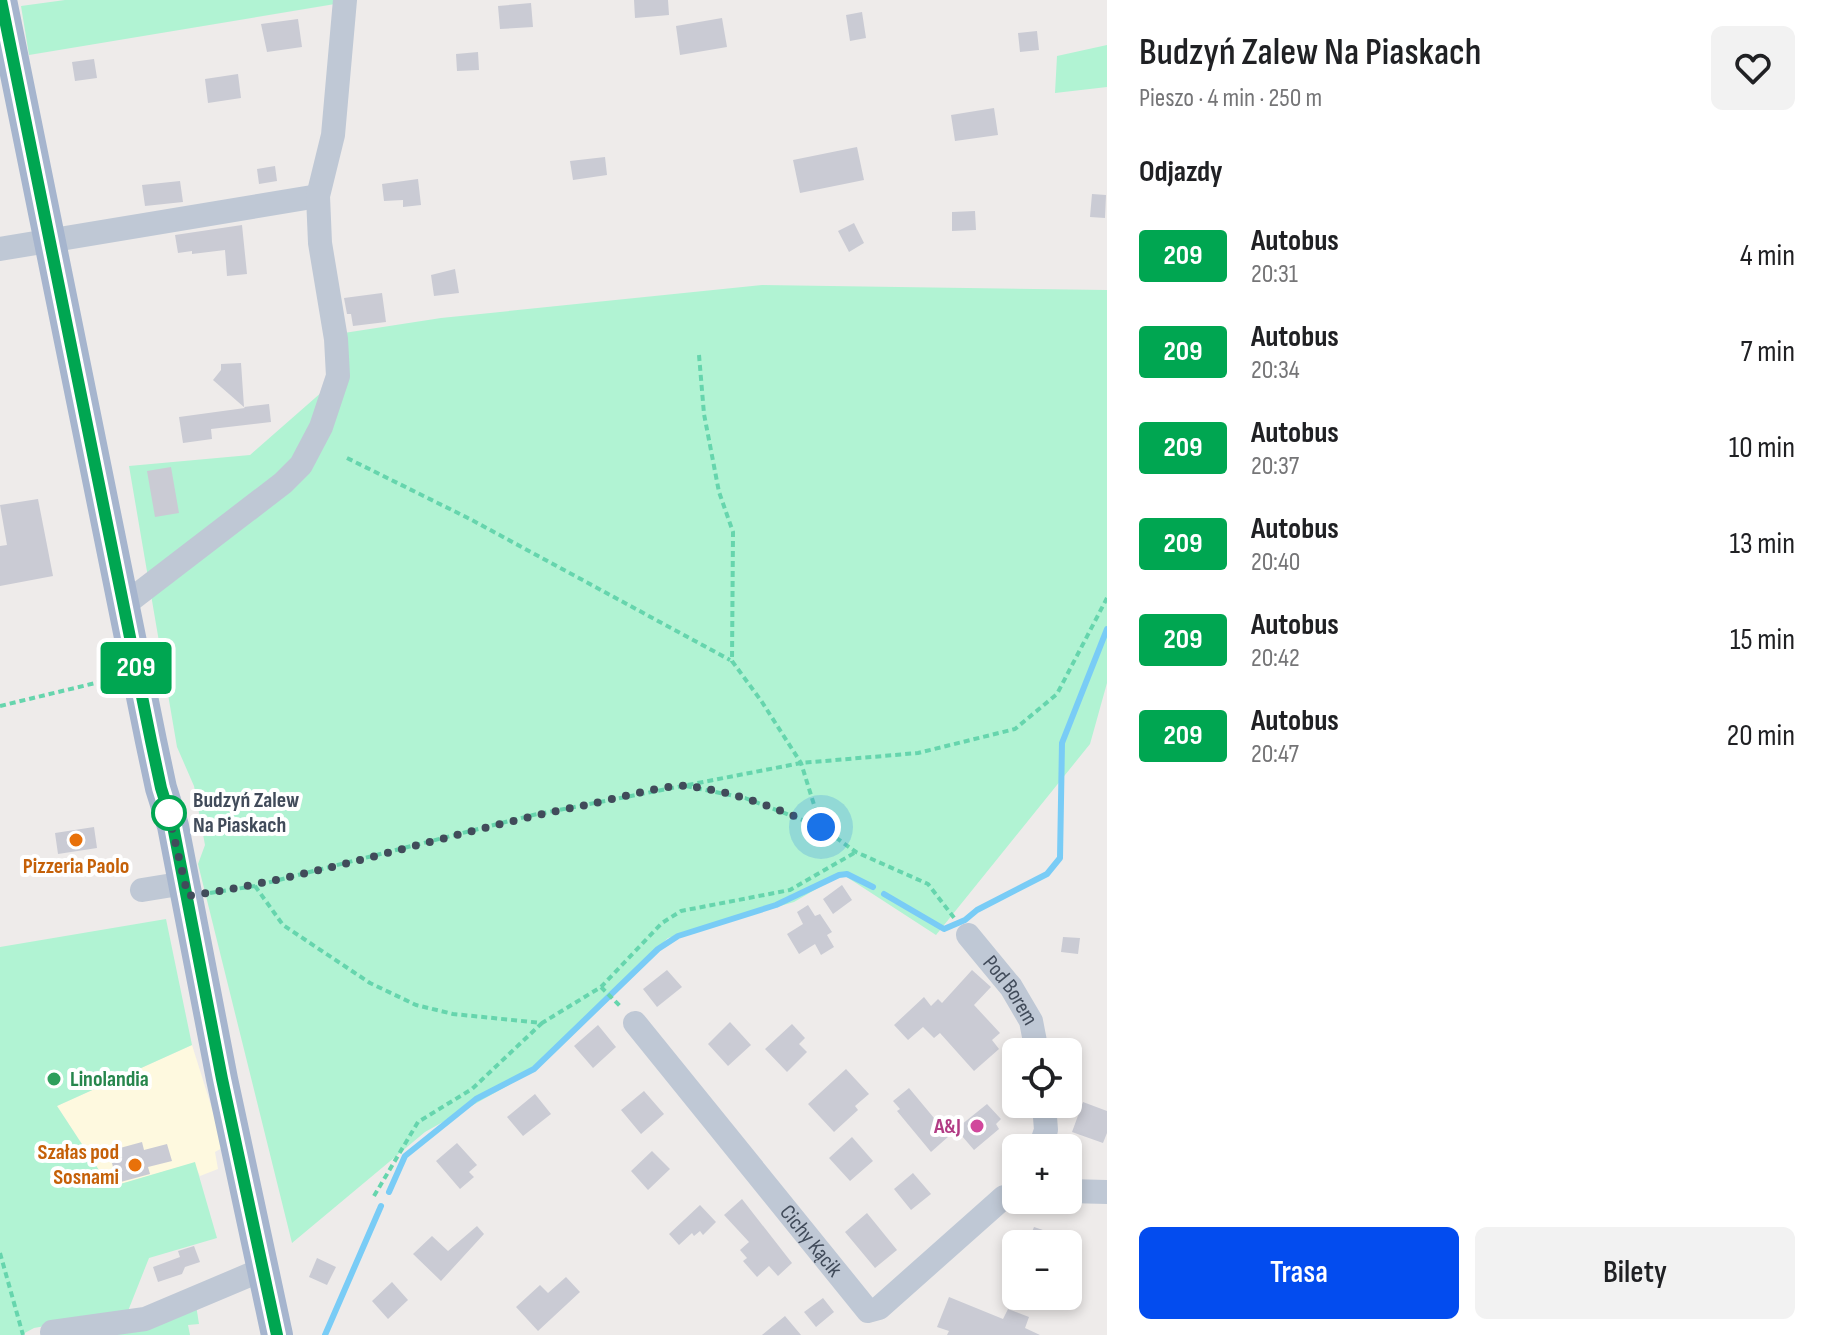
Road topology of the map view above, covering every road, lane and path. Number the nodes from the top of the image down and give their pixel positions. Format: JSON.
{"nodes":[{"id":1,"x":1,"y":0,"type":"edge"},
{"id":2,"x":345,"y":0,"type":"edge"},
{"id":3,"x":318,"y":196,"type":"junction"},
{"id":4,"x":51,"y":240,"type":"junction"},
{"id":5,"x":0,"y":249,"type":"edge"},
{"id":6,"x":699,"y":355,"type":"dead end"},
{"id":7,"x":347,"y":458,"type":"dead end"},
{"id":8,"x":1107,"y":598,"type":"edge"},
{"id":9,"x":124,"y":605,"type":"junction"},
{"id":10,"x":732,"y":661,"type":"junction"},
{"id":11,"x":137,"y":673,"type":"junction"},
{"id":12,"x":0,"y":706,"type":"edge"},
{"id":13,"x":801,"y":763,"type":"junction"},
{"id":14,"x":684,"y":786,"type":"junction"},
{"id":15,"x":821,"y":827,"type":"junction"},
{"id":16,"x":856,"y":852,"type":"junction"},
{"id":17,"x":255,"y":886,"type":"junction"},
{"id":18,"x":142,"y":890,"type":"dead end"},
{"id":19,"x":186,"y":890,"type":"junction"},
{"id":20,"x":962,"y":927,"type":"joint"},
{"id":21,"x":602,"y":988,"type":"junction"},
{"id":22,"x":616,"y":1002,"type":"dead end"},
{"id":23,"x":542,"y":1023,"type":"junction"},
{"id":24,"x":635,"y":1023,"type":"dead end"},
{"id":25,"x":1034,"y":1038,"type":"edge"},
{"id":26,"x":1082,"y":1191,"type":"edge"},
{"id":27,"x":1107,"y":1192,"type":"edge"},
{"id":28,"x":374,"y":1196,"type":"dead end"},
{"id":29,"x":1002,"y":1199,"type":"edge"},
{"id":30,"x":0,"y":1253,"type":"edge"},
{"id":31,"x":261,"y":1270,"type":"junction"},
{"id":32,"x":52,"y":1332,"type":"dead end"},
{"id":33,"x":23,"y":1335,"type":"edge"},
{"id":34,"x":277,"y":1335,"type":"edge"}],
"edges":[{"from":1,"to":4,"type":"main road"},
{"from":2,"to":3,"type":"street"},
{"from":3,"to":4,"type":"street"},
{"from":3,"to":9,"type":"street"},
{"from":4,"to":5,"type":"street"},
{"from":4,"to":9,"type":"main road"},
{"from":6,"to":10,"type":"path"},
{"from":7,"to":10,"type":"path"},
{"from":8,"to":13,"type":"path"},
{"from":9,"to":11,"type":"main road"},
{"from":10,"to":13,"type":"path"},
{"from":11,"to":12,"type":"path"},
{"from":11,"to":19,"type":"main road"},
{"from":13,"to":14,"type":"path"},
{"from":13,"to":15,"type":"path"},
{"from":14,"to":15,"type":"path"},
{"from":14,"to":17,"type":"path"},
{"from":15,"to":16,"type":"path"},
{"from":16,"to":20,"type":"path"},
{"from":16,"to":21,"type":"path"},
{"from":17,"to":19,"type":"path"},
{"from":17,"to":23,"type":"path"},
{"from":18,"to":19,"type":"street"},
{"from":19,"to":31,"type":"main road"},
{"from":20,"to":25,"type":"street","name":"Pod Borem"},
{"from":21,"to":22,"type":"path"},
{"from":21,"to":23,"type":"path"},
{"from":23,"to":28,"type":"path"},
{"from":24,"to":29,"type":"street","name":"Cichy Kącik"},
{"from":26,"to":27,"type":"street"},
{"from":30,"to":33,"type":"path"},
{"from":31,"to":32,"type":"street"},
{"from":31,"to":34,"type":"main road"}]}
